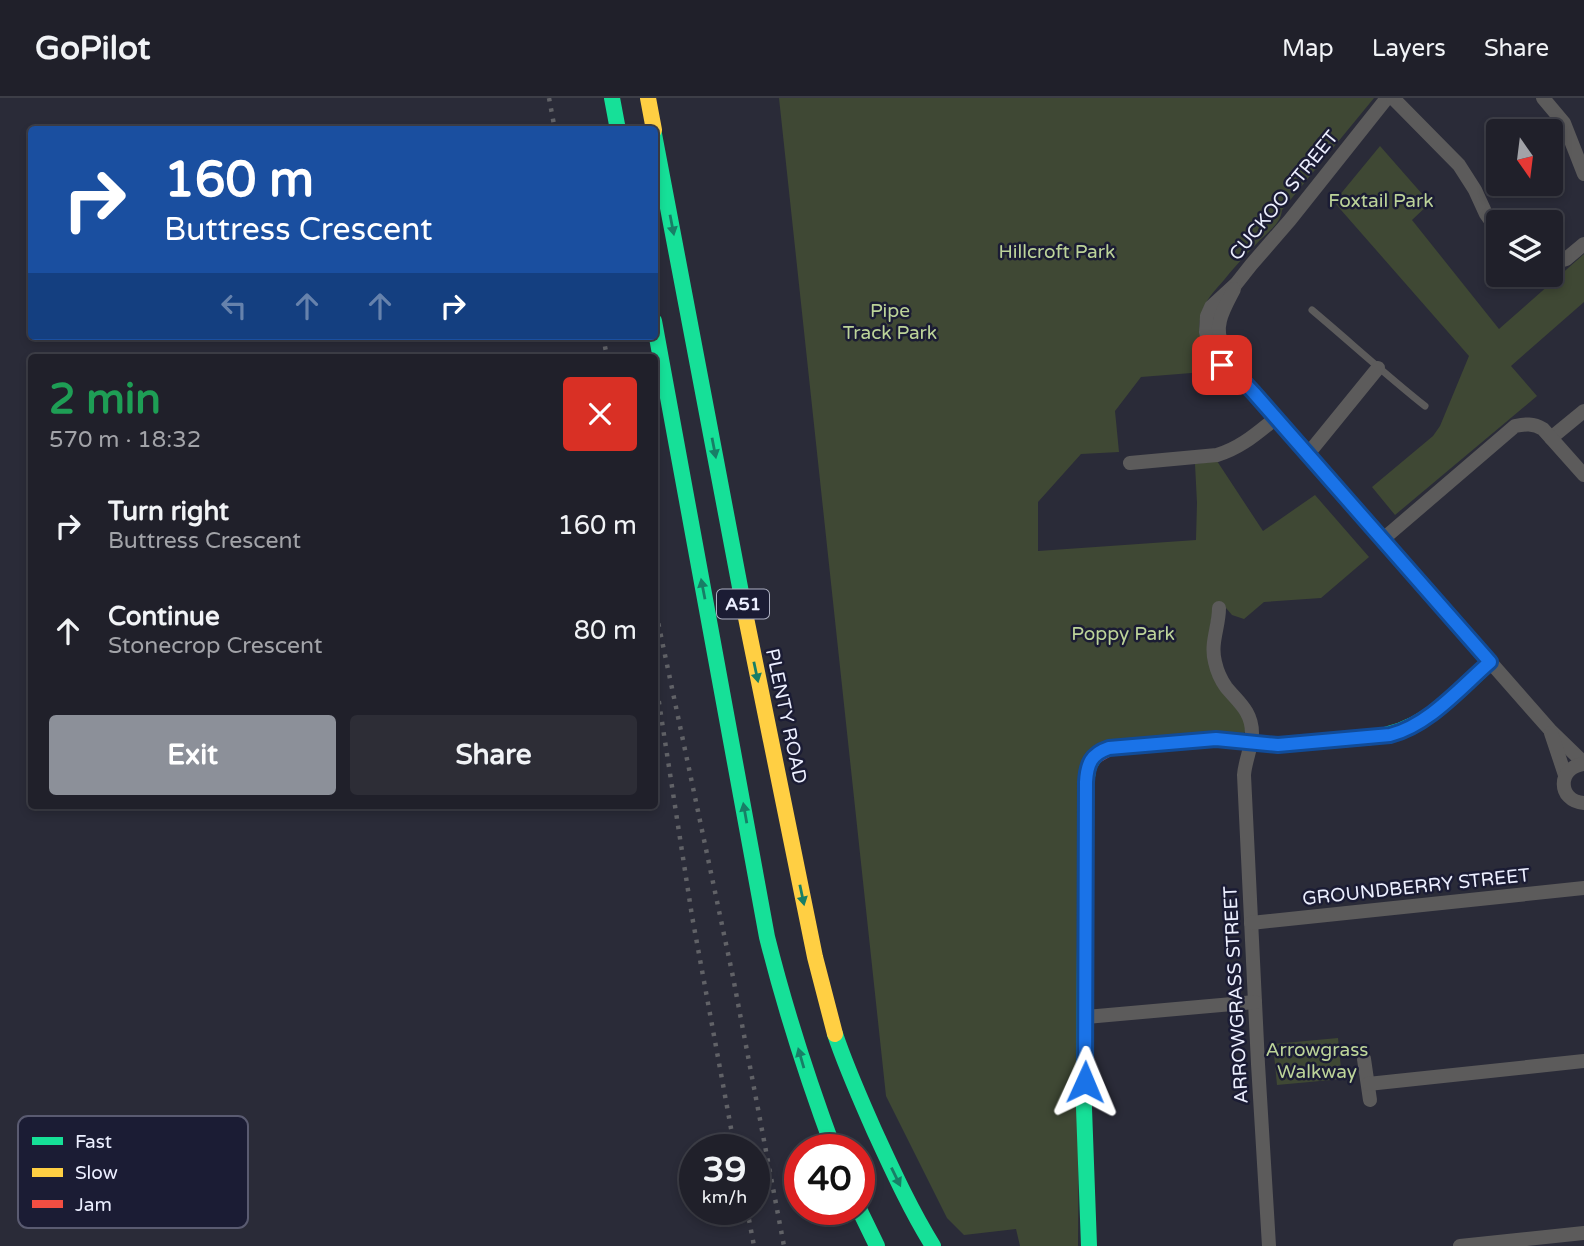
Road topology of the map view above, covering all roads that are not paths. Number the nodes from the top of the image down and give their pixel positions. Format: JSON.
{"nodes":[{"id":1,"x":612,"y":98,"type":"edge"},
{"id":2,"x":648,"y":98,"type":"edge"},
{"id":3,"x":1387,"y":98,"type":"edge"},
{"id":4,"x":1393,"y":98,"type":"edge"},
{"id":5,"x":1543,"y":98,"type":"edge"},
{"id":6,"x":617,"y":126,"type":"edge"},
{"id":7,"x":653,"y":126,"type":"edge"},
{"id":8,"x":658,"y":153,"type":"edge"},
{"id":9,"x":1584,"y":174,"type":"edge"},
{"id":10,"x":1486,"y":214,"type":"edge"},
{"id":11,"x":1584,"y":244,"type":"edge"},
{"id":12,"x":1563,"y":260,"type":"edge"},
{"id":13,"x":1312,"y":310,"type":"dead end"},
{"id":14,"x":657,"y":340,"type":"edge"},
{"id":15,"x":1378,"y":368,"type":"junction"},
{"id":16,"x":1425,"y":406,"type":"dead end"},
{"id":17,"x":1584,"y":411,"type":"edge"},
{"id":18,"x":1276,"y":418,"type":"junction"},
{"id":19,"x":1551,"y":438,"type":"junction"},
{"id":20,"x":1308,"y":454,"type":"junction"},
{"id":21,"x":1129,"y":461,"type":"dead end"},
{"id":22,"x":1584,"y":475,"type":"edge"},
{"id":23,"x":1382,"y":540,"type":"junction"},
{"id":24,"x":1219,"y":608,"type":"dead end"},
{"id":25,"x":1490,"y":662,"type":"junction"},
{"id":26,"x":1551,"y":731,"type":"junction"},
{"id":27,"x":1250,"y":744,"type":"junction"},
{"id":28,"x":1584,"y":763,"type":"edge"},
{"id":29,"x":1565,"y":775,"type":"junction"},
{"id":30,"x":1582,"y":806,"type":"edge"},
{"id":31,"x":1584,"y":888,"type":"edge"},
{"id":32,"x":1251,"y":923,"type":"junction"},
{"id":33,"x":1255,"y":1002,"type":"junction"},
{"id":34,"x":1086,"y":1017,"type":"junction"},
{"id":35,"x":1364,"y":1059,"type":"dead end"},
{"id":36,"x":1584,"y":1061,"type":"edge"},
{"id":37,"x":1368,"y":1084,"type":"junction"},
{"id":38,"x":1370,"y":1100,"type":"dead end"},
{"id":39,"x":828,"y":1134,"type":"edge"},
{"id":40,"x":867,"y":1225,"type":"edge"},
{"id":41,"x":1584,"y":1233,"type":"edge"},
{"id":42,"x":877,"y":1246,"type":"edge"},
{"id":43,"x":933,"y":1246,"type":"edge"},
{"id":44,"x":1089,"y":1246,"type":"edge"},
{"id":45,"x":1269,"y":1246,"type":"edge"},
{"id":46,"x":1460,"y":1246,"type":"edge"}],
"edges":[{"from":1,"to":6,"type":"main road"},
{"from":2,"to":7,"type":"main road","name":"PLENTY ROAD","number":"A51"},
{"from":3,"to":18,"type":"street","name":"CUCKOO STREET"},
{"from":4,"to":10,"type":"street"},
{"from":5,"to":9,"type":"street"},
{"from":8,"to":43,"type":"main road","name":"PLENTY ROAD","number":"A51","one_way":true},
{"from":11,"to":12,"type":"street"},
{"from":13,"to":15,"type":"lane"},
{"from":39,"to":14,"type":"main road","number":"A51","one_way":true},
{"from":15,"to":16,"type":"lane"},
{"from":15,"to":20,"type":"street"},
{"from":17,"to":19,"type":"street"},
{"from":18,"to":20,"type":"street"},
{"from":18,"to":21,"type":"street"},
{"from":19,"to":22,"type":"street"},
{"from":19,"to":23,"type":"street"},
{"from":20,"to":23,"type":"street"},
{"from":23,"to":25,"type":"street"},
{"from":24,"to":27,"type":"street","name":"ARROWGRASS STREET"},
{"from":25,"to":26,"type":"street"},
{"from":25,"to":27,"type":"main road"},
{"from":26,"to":28,"type":"street"},
{"from":26,"to":29,"type":"street"},
{"from":27,"to":32,"type":"street","name":"ARROWGRASS STREET"},
{"from":27,"to":34,"type":"main road"},
{"from":28,"to":29,"type":"street"},
{"from":29,"to":30,"type":"street"},
{"from":31,"to":32,"type":"street","name":"GROUNDBERRY STREET"},
{"from":32,"to":33,"type":"street","name":"ARROWGRASS STREET"},
{"from":33,"to":34,"type":"street"},
{"from":33,"to":45,"type":"street","name":"ARROWGRASS STREET"},
{"from":34,"to":44,"type":"main road"},
{"from":35,"to":37,"type":"street"},
{"from":36,"to":37,"type":"street"},
{"from":37,"to":38,"type":"street"},
{"from":40,"to":42,"type":"main road"},
{"from":41,"to":46,"type":"street"}]}
